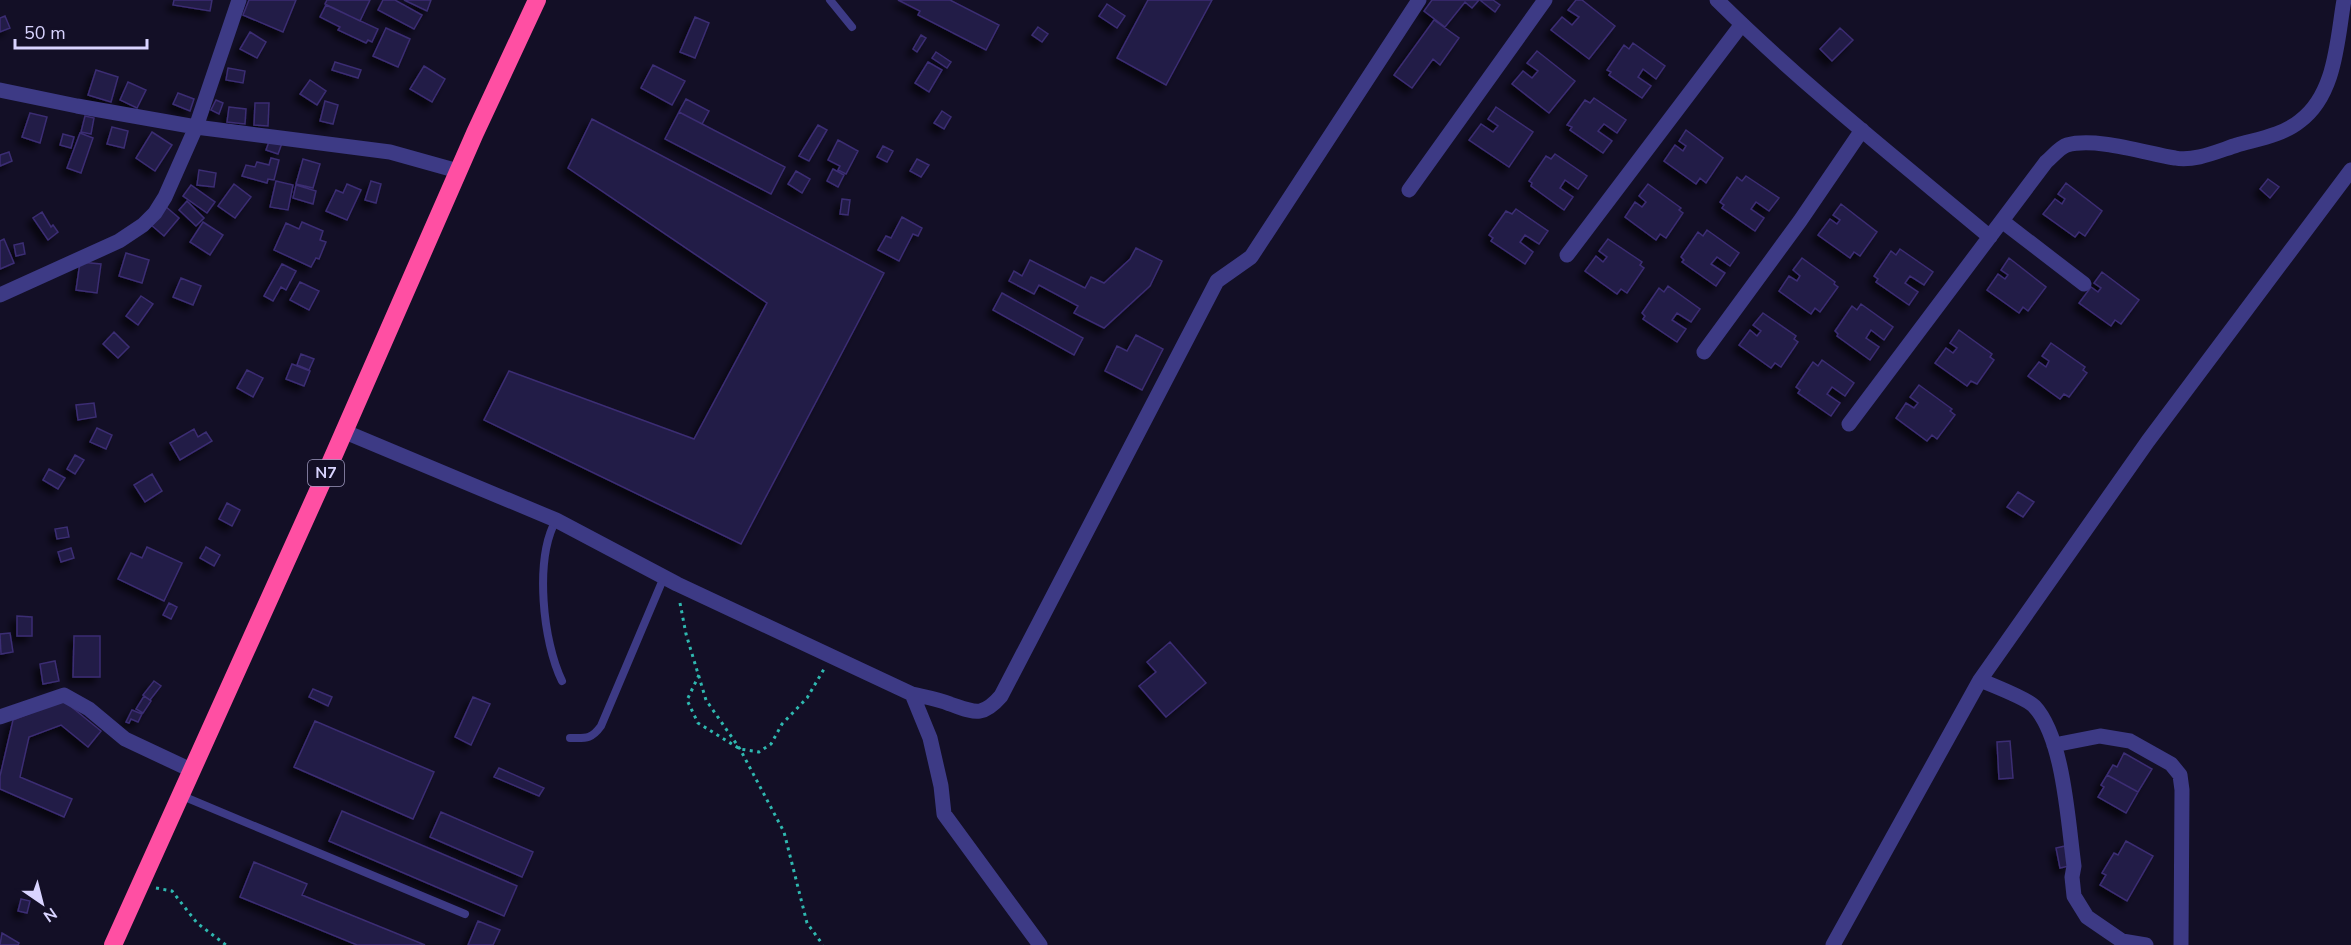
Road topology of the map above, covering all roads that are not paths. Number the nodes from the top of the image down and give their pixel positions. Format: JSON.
{"nodes":[{"id":1,"x":239,"y":0,"type":"edge"},
{"id":2,"x":537,"y":0,"type":"edge"},
{"id":3,"x":830,"y":0,"type":"edge"},
{"id":4,"x":1419,"y":0,"type":"edge"},
{"id":5,"x":1545,"y":0,"type":"edge"},
{"id":6,"x":1717,"y":0,"type":"edge"},
{"id":7,"x":2344,"y":0,"type":"edge"},
{"id":8,"x":1742,"y":24,"type":"junction"},
{"id":9,"x":852,"y":27,"type":"dead end"},
{"id":10,"x":0,"y":90,"type":"edge"},
{"id":11,"x":196,"y":127,"type":"junction"},
{"id":12,"x":1862,"y":130,"type":"junction"},
{"id":13,"x":2351,"y":170,"type":"edge"},
{"id":14,"x":458,"y":171,"type":"junction"},
{"id":15,"x":1409,"y":190,"type":"dead end"},
{"id":16,"x":2002,"y":221,"type":"junction"},
{"id":17,"x":1990,"y":237,"type":"junction"},
{"id":18,"x":1567,"y":255,"type":"dead end"},
{"id":19,"x":2084,"y":284,"type":"dead end"},
{"id":20,"x":0,"y":295,"type":"edge"},
{"id":21,"x":1704,"y":352,"type":"dead end"},
{"id":22,"x":1849,"y":424,"type":"dead end"},
{"id":23,"x":343,"y":431,"type":"junction"},
{"id":24,"x":556,"y":520,"type":"junction"},
{"id":25,"x":670,"y":580,"type":"junction"},
{"id":26,"x":1980,"y":680,"type":"junction"},
{"id":27,"x":562,"y":681,"type":"dead end"},
{"id":28,"x":912,"y":694,"type":"junction"},
{"id":29,"x":0,"y":717,"type":"edge"},
{"id":30,"x":570,"y":738,"type":"dead end"},
{"id":31,"x":2054,"y":745,"type":"junction"},
{"id":32,"x":191,"y":770,"type":"junction"},
{"id":33,"x":180,"y":795,"type":"junction"},
{"id":34,"x":465,"y":914,"type":"dead end"},
{"id":35,"x":114,"y":945,"type":"edge"},
{"id":36,"x":1040,"y":945,"type":"edge"},
{"id":37,"x":1833,"y":945,"type":"edge"},
{"id":38,"x":2145,"y":945,"type":"edge"},
{"id":39,"x":2181,"y":945,"type":"edge"}],
"edges":[{"from":1,"to":11,"type":"street"},
{"from":2,"to":14,"type":"highway","number":"N7"},
{"from":3,"to":9,"type":"lane"},
{"from":4,"to":28,"type":"street"},
{"from":5,"to":15,"type":"street"},
{"from":6,"to":8,"type":"street"},
{"from":7,"to":16,"type":"street"},
{"from":8,"to":12,"type":"street"},
{"from":8,"to":18,"type":"street"},
{"from":10,"to":11,"type":"street"},
{"from":11,"to":14,"type":"street"},
{"from":11,"to":20,"type":"street"},
{"from":12,"to":17,"type":"street"},
{"from":12,"to":21,"type":"street"},
{"from":13,"to":26,"type":"street"},
{"from":14,"to":23,"type":"highway","number":"N7"},
{"from":16,"to":17,"type":"street"},
{"from":16,"to":19,"type":"street"},
{"from":17,"to":22,"type":"street"},
{"from":23,"to":24,"type":"street"},
{"from":23,"to":32,"type":"highway","number":"N7"},
{"from":24,"to":25,"type":"street"},
{"from":24,"to":27,"type":"lane"},
{"from":25,"to":28,"type":"street"},
{"from":25,"to":30,"type":"lane"},
{"from":26,"to":31,"type":"street"},
{"from":26,"to":37,"type":"street"},
{"from":28,"to":36,"type":"street"},
{"from":29,"to":32,"type":"street"},
{"from":31,"to":38,"type":"street"},
{"from":31,"to":39,"type":"street"},
{"from":32,"to":33,"type":"highway","number":"N7"},
{"from":33,"to":34,"type":"lane"},
{"from":33,"to":35,"type":"highway","number":"N7"}]}
